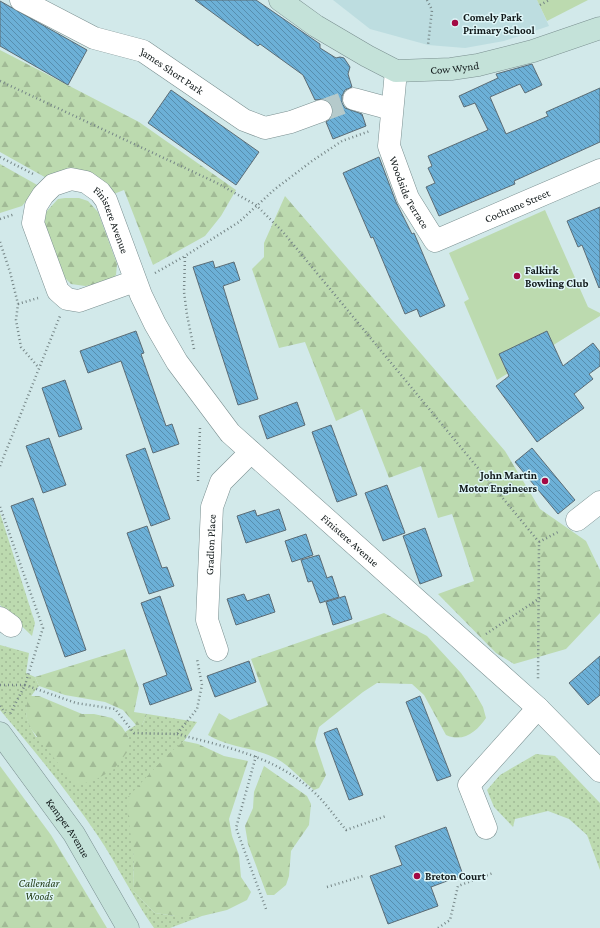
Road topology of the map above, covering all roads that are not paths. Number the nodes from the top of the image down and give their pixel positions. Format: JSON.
{"nodes":[{"id":1,"x":21,"y":0,"type":"edge"},
{"id":2,"x":280,"y":0,"type":"edge"},
{"id":3,"x":600,"y":28,"type":"edge"},
{"id":4,"x":396,"y":71,"type":"junction"},
{"id":5,"x":354,"y":99,"type":"tunnel mouth"},
{"id":6,"x":321,"y":111,"type":"tunnel mouth"},
{"id":7,"x":391,"y":116,"type":"junction"},
{"id":8,"x":600,"y":170,"type":"edge"},
{"id":9,"x":435,"y":241,"type":"joint"},
{"id":10,"x":144,"y":277,"type":"junction"},
{"id":11,"x":251,"y":452,"type":"junction"},
{"id":12,"x":600,"y":502,"type":"edge"},
{"id":13,"x":577,"y":520,"type":"dead end"},
{"id":14,"x":216,"y":650,"type":"dead end"},
{"id":15,"x":538,"y":708,"type":"junction"},
{"id":16,"x":0,"y":733,"type":"edge"},
{"id":17,"x":600,"y":771,"type":"edge"},
{"id":18,"x":486,"y":828,"type":"dead end"},
{"id":19,"x":128,"y":928,"type":"edge"}],
"edges":[{"from":1,"to":6,"type":"street","name":"James Short Park"},
{"from":2,"to":4,"type":"main road","name":"Cow Wynd"},
{"from":3,"to":4,"type":"main road","name":"Cow Wynd"},
{"from":4,"to":7,"type":"street","name":"Woodside Terrace"},
{"from":5,"to":7,"type":"street"},
{"from":7,"to":9,"type":"street","name":"Woodside Terrace"},
{"from":8,"to":9,"type":"street","name":"Cochrane Street"},
{"from":10,"to":10,"type":"street","name":"Finistere Avenue"},
{"from":10,"to":11,"type":"street","name":"Finistere Avenue"},
{"from":11,"to":14,"type":"street","name":"Gradlon Place"},
{"from":11,"to":15,"type":"street","name":"Finistere Avenue"},
{"from":12,"to":13,"type":"street"},
{"from":15,"to":17,"type":"street","name":"Finistere Avenue"},
{"from":15,"to":18,"type":"street"},
{"from":16,"to":19,"type":"main road","name":"Kemper Avenue"}]}
